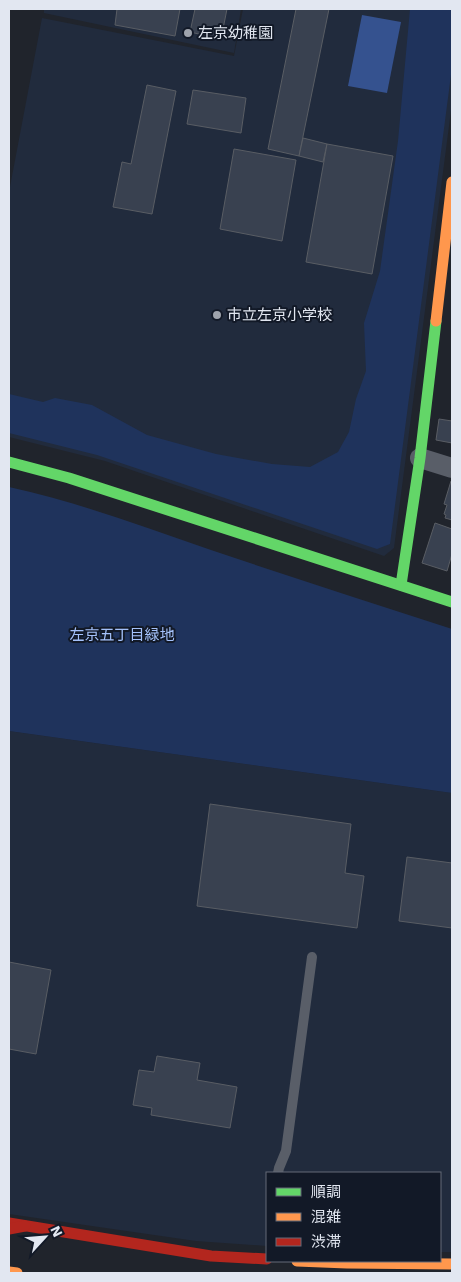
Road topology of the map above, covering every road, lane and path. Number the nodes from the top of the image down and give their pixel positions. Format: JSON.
{"nodes":[{"id":1,"x":452,"y":182,"type":"edge"},
{"id":2,"x":451,"y":198,"type":"edge"},
{"id":3,"x":420,"y":458,"type":"junction"},
{"id":4,"x":9,"y":462,"type":"edge"},
{"id":5,"x":452,"y":468,"type":"edge"},
{"id":6,"x":401,"y":585,"type":"junction"},
{"id":7,"x":452,"y":602,"type":"edge"},
{"id":8,"x":312,"y":957,"type":"dead end"},
{"id":9,"x":278,"y":1172,"type":"edge"},
{"id":10,"x":9,"y":1223,"type":"edge"},
{"id":11,"x":25,"y":1226,"type":"junction"},
{"id":12,"x":9,"y":1229,"type":"edge"},
{"id":13,"x":266,"y":1262,"type":"edge"},
{"id":14,"x":314,"y":1262,"type":"edge"},
{"id":15,"x":452,"y":1264,"type":"edge"},
{"id":16,"x":9,"y":1272,"type":"edge"},
{"id":17,"x":17,"y":1273,"type":"edge"}],
"edges":[{"from":1,"to":2,"type":"main road"},
{"from":2,"to":3,"type":"main road"},
{"from":3,"to":5,"type":"street"},
{"from":3,"to":6,"type":"main road"},
{"from":4,"to":6,"type":"main road"},
{"from":6,"to":7,"type":"main road"},
{"from":8,"to":9,"type":"lane"},
{"from":10,"to":11,"type":"main road"},
{"from":11,"to":12,"type":"main road"},
{"from":11,"to":13,"type":"main road"},
{"from":14,"to":15,"type":"main road"},
{"from":16,"to":17,"type":"main road"}]}
